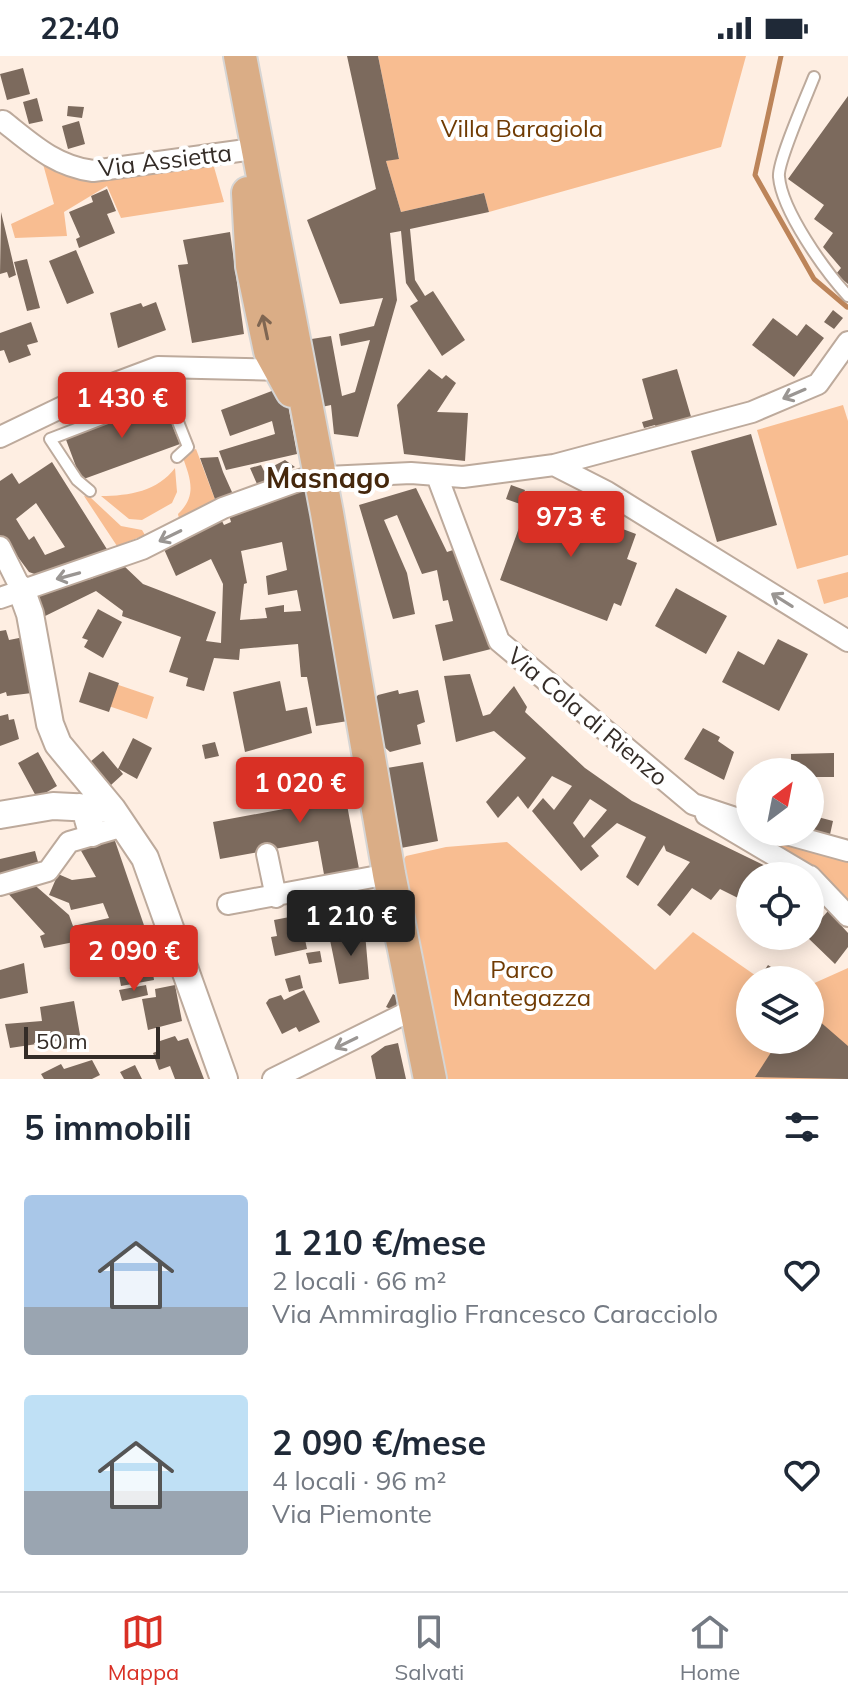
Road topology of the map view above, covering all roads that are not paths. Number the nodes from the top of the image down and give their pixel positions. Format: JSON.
{"nodes":[{"id":1,"x":241,"y":59,"type":"edge"},
{"id":2,"x":814,"y":77,"type":"dead end"},
{"id":3,"x":3,"y":121,"type":"dead end"},
{"id":4,"x":246,"y":150,"type":"junction"},
{"id":5,"x":848,"y":296,"type":"edge"},
{"id":6,"x":848,"y":342,"type":"edge"},
{"id":7,"x":282,"y":370,"type":"junction"},
{"id":8,"x":308,"y":423,"type":"junction"},
{"id":9,"x":0,"y":437,"type":"edge"},
{"id":10,"x":177,"y":457,"type":"dead end"},
{"id":11,"x":554,"y":465,"type":"junction"},
{"id":12,"x":437,"y":476,"type":"junction"},
{"id":13,"x":321,"y":477,"type":"junction"},
{"id":14,"x":90,"y":491,"type":"dead end"},
{"id":15,"x":0,"y":547,"type":"edge"},
{"id":16,"x":10,"y":594,"type":"edge"},
{"id":17,"x":848,"y":641,"type":"edge"},
{"id":18,"x":90,"y":782,"type":"junction"},
{"id":19,"x":693,"y":804,"type":"junction"},
{"id":20,"x":79,"y":807,"type":"junction"},
{"id":21,"x":12,"y":813,"type":"edge"},
{"id":22,"x":119,"y":815,"type":"junction"},
{"id":23,"x":736,"y":818,"type":"edge"},
{"id":24,"x":92,"y":833,"type":"junction"},
{"id":25,"x":824,"y":844,"type":"edge"},
{"id":26,"x":848,"y":851,"type":"edge"},
{"id":27,"x":267,"y":854,"type":"dead end"},
{"id":28,"x":785,"y":862,"type":"edge"},
{"id":29,"x":389,"y":874,"type":"junction"},
{"id":30,"x":0,"y":885,"type":"edge"},
{"id":31,"x":824,"y":891,"type":"edge"},
{"id":32,"x":276,"y":897,"type":"junction"},
{"id":33,"x":228,"y":904,"type":"dead end"},
{"id":34,"x":848,"y":916,"type":"edge"},
{"id":35,"x":407,"y":1009,"type":"junction"},
{"id":36,"x":224,"y":1079,"type":"edge"},
{"id":37,"x":273,"y":1079,"type":"edge"},
{"id":38,"x":430,"y":1079,"type":"edge"}],
"edges":[{"from":1,"to":4,"type":"main road"},
{"from":1,"to":8,"type":"main road"},
{"from":2,"to":5,"type":"lane"},
{"from":3,"to":4,"type":"street","name":"Via Assietta"},
{"from":7,"to":4,"type":"main road","one_way":true},
{"from":6,"to":11,"type":"street","one_way":true},
{"from":7,"to":8,"type":"main road"},
{"from":7,"to":9,"type":"street"},
{"from":8,"to":13,"type":"main road"},
{"from":10,"to":14,"type":"lane"},
{"from":11,"to":12,"type":"street"},
{"from":17,"to":11,"type":"street","one_way":true},
{"from":12,"to":13,"type":"street"},
{"from":12,"to":19,"type":"street","name":"Via Cola di Rienzo"},
{"from":13,"to":16,"type":"street","one_way":true},
{"from":13,"to":29,"type":"main road"},
{"from":15,"to":16,"type":"street"},
{"from":16,"to":18,"type":"street"},
{"from":18,"to":21,"type":"street"},
{"from":18,"to":22,"type":"street"},
{"from":19,"to":23,"type":"street","name":"Via Cola di Rienzo"},
{"from":19,"to":28,"type":"street"},
{"from":20,"to":21,"type":"street"},
{"from":20,"to":22,"type":"street"},
{"from":20,"to":24,"type":"street"},
{"from":22,"to":24,"type":"street"},
{"from":22,"to":36,"type":"street"},
{"from":24,"to":30,"type":"street"},
{"from":25,"to":26,"type":"street"},
{"from":27,"to":32,"type":"street"},
{"from":29,"to":32,"type":"street"},
{"from":29,"to":35,"type":"main road"},
{"from":31,"to":34,"type":"street"},
{"from":32,"to":33,"type":"street"},
{"from":35,"to":37,"type":"street","one_way":true},
{"from":35,"to":38,"type":"main road"}]}
